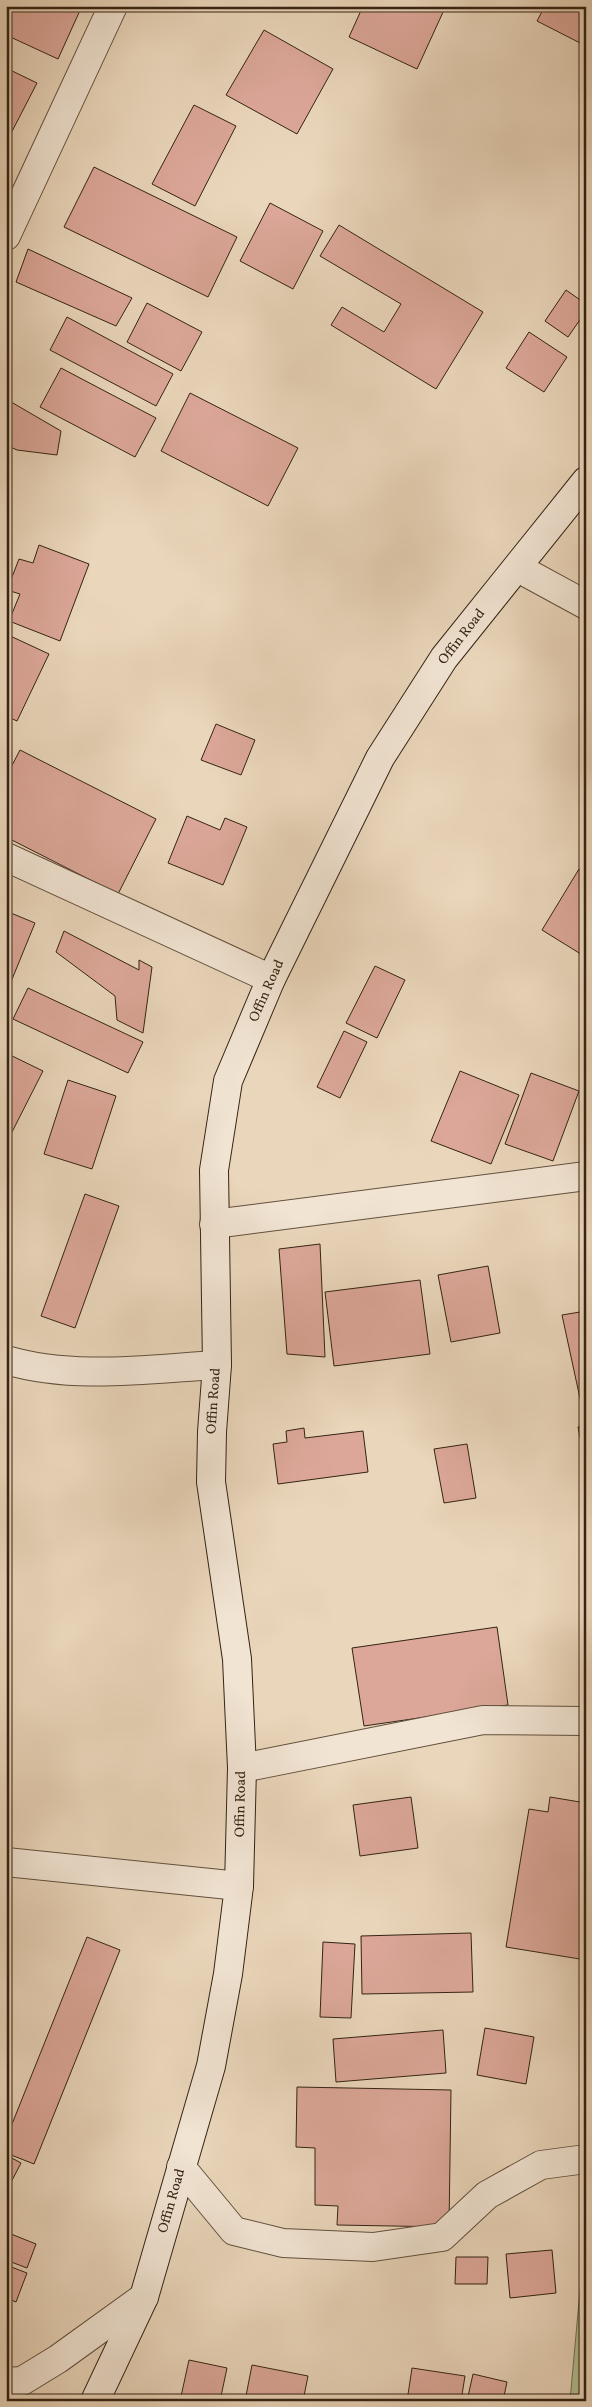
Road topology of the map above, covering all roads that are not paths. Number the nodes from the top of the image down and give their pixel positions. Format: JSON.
{"nodes":[{"id":1,"x":113,"y":6,"type":"edge"},
{"id":2,"x":6,"y":236,"type":"edge"},
{"id":3,"x":586,"y":481,"type":"edge"},
{"id":4,"x":518,"y":568,"type":"junction"},
{"id":5,"x":586,"y":605,"type":"edge"},
{"id":6,"x":6,"y":857,"type":"edge"},
{"id":7,"x":271,"y":979,"type":"junction"},
{"id":8,"x":586,"y":1176,"type":"edge"},
{"id":9,"x":214,"y":1224,"type":"junction"},
{"id":10,"x":6,"y":1360,"type":"edge"},
{"id":11,"x":217,"y":1365,"type":"junction"},
{"id":12,"x":586,"y":1721,"type":"edge"},
{"id":13,"x":242,"y":1768,"type":"junction"},
{"id":14,"x":6,"y":1862,"type":"edge"},
{"id":15,"x":239,"y":1886,"type":"junction"},
{"id":16,"x":586,"y":2159,"type":"edge"},
{"id":17,"x":181,"y":2167,"type":"junction"},
{"id":18,"x":144,"y":2297,"type":"junction"},
{"id":19,"x":6,"y":2382,"type":"edge"},
{"id":20,"x":95,"y":2401,"type":"edge"}],
"edges":[{"from":1,"to":2,"type":"street"},
{"from":3,"to":4,"type":"street","name":"Offin Road"},
{"from":4,"to":5,"type":"street"},
{"from":4,"to":7,"type":"street","name":"Offin Road"},
{"from":6,"to":7,"type":"street"},
{"from":7,"to":9,"type":"street","name":"Offin Road"},
{"from":8,"to":9,"type":"street"},
{"from":9,"to":11,"type":"street","name":"Offin Road"},
{"from":10,"to":11,"type":"street"},
{"from":11,"to":13,"type":"street","name":"Offin Road"},
{"from":12,"to":13,"type":"street"},
{"from":13,"to":15,"type":"street","name":"Offin Road"},
{"from":14,"to":15,"type":"street"},
{"from":15,"to":17,"type":"street","name":"Offin Road"},
{"from":16,"to":17,"type":"street"},
{"from":17,"to":18,"type":"street","name":"Offin Road"},
{"from":18,"to":19,"type":"street"},
{"from":18,"to":20,"type":"street","name":"Offin Road"}]}
